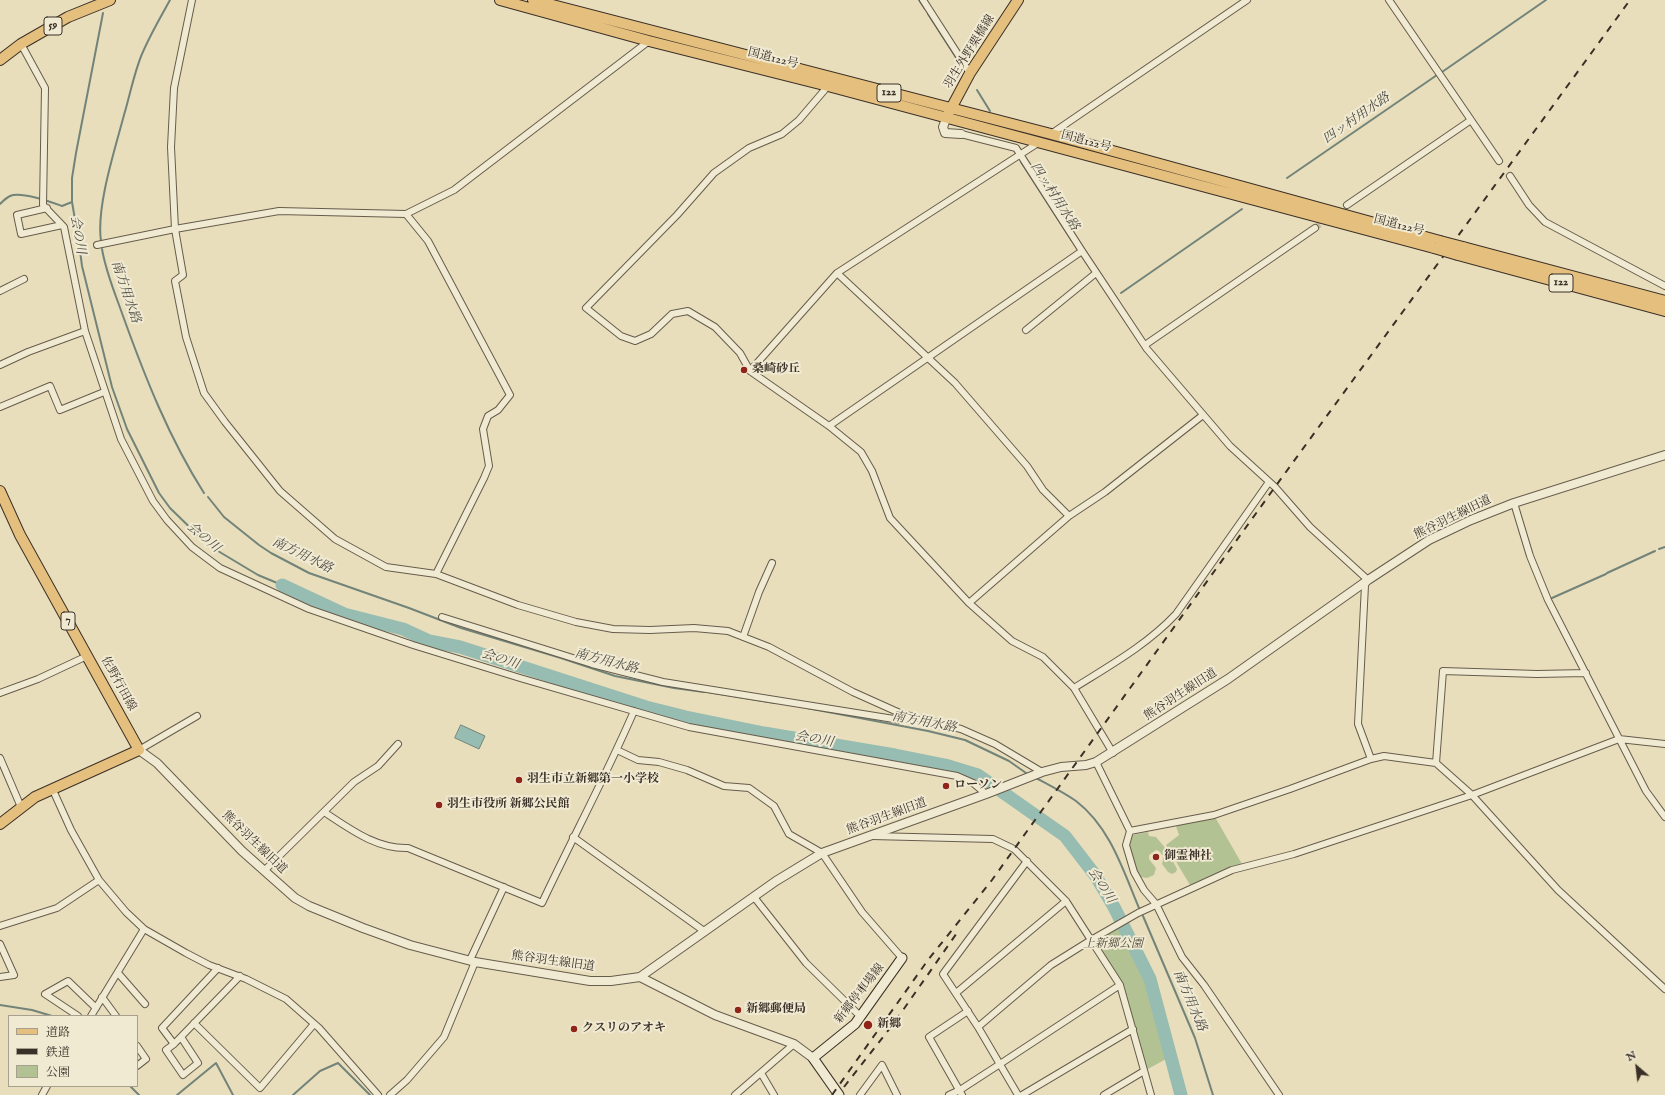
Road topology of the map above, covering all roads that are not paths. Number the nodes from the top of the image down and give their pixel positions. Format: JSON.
{"nodes":[{"id":1,"x":110,"y":0,"type":"edge"},
{"id":2,"x":192,"y":0,"type":"edge"},
{"id":3,"x":500,"y":0,"type":"edge"},
{"id":4,"x":533,"y":0,"type":"edge"},
{"id":5,"x":923,"y":0,"type":"edge"},
{"id":6,"x":1018,"y":0,"type":"edge"},
{"id":7,"x":1247,"y":0,"type":"edge"},
{"id":8,"x":1389,"y":0,"type":"edge"},
{"id":9,"x":650,"y":41,"type":"junction"},
{"id":10,"x":21,"y":44,"type":"junction"},
{"id":11,"x":0,"y":60,"type":"edge"},
{"id":12,"x":970,"y":73,"type":"junction"},
{"id":13,"x":828,"y":86,"type":"junction"},
{"id":14,"x":951,"y":109,"type":"junction"},
{"id":15,"x":946,"y":119,"type":"junction"},
{"id":16,"x":1471,"y":120,"type":"junction"},
{"id":17,"x":961,"y":134,"type":"joint"},
{"id":18,"x":1051,"y":134,"type":"junction"},
{"id":19,"x":1038,"y":143,"type":"junction"},
{"id":20,"x":1021,"y":155,"type":"junction"},
{"id":21,"x":1499,"y":161,"type":"dead end"},
{"id":22,"x":1510,"y":176,"type":"dead end"},
{"id":23,"x":1347,"y":205,"type":"dead end"},
{"id":24,"x":47,"y":208,"type":"junction"},
{"id":25,"x":406,"y":214,"type":"junction"},
{"id":26,"x":62,"y":225,"type":"junction"},
{"id":27,"x":1314,"y":228,"type":"tunnel mouth"},
{"id":28,"x":175,"y":229,"type":"junction"},
{"id":29,"x":1437,"y":244,"type":"junction"},
{"id":30,"x":97,"y":245,"type":"dead end"},
{"id":31,"x":1082,"y":251,"type":"junction"},
{"id":32,"x":1461,"y":251,"type":"junction"},
{"id":33,"x":837,"y":273,"type":"junction"},
{"id":34,"x":1096,"y":273,"type":"junction"},
{"id":35,"x":24,"y":279,"type":"dead end"},
{"id":36,"x":1665,"y":286,"type":"edge"},
{"id":37,"x":0,"y":291,"type":"edge"},
{"id":38,"x":1665,"y":301,"type":"edge"},
{"id":39,"x":1665,"y":311,"type":"edge"},
{"id":40,"x":1026,"y":330,"type":"dead end"},
{"id":41,"x":85,"y":331,"type":"junction"},
{"id":42,"x":1144,"y":345,"type":"junction"},
{"id":43,"x":928,"y":356,"type":"junction"},
{"id":44,"x":0,"y":365,"type":"edge"},
{"id":45,"x":750,"y":371,"type":"junction"},
{"id":46,"x":104,"y":392,"type":"junction"},
{"id":47,"x":0,"y":408,"type":"edge"},
{"id":48,"x":1203,"y":415,"type":"junction"},
{"id":49,"x":829,"y":426,"type":"junction"},
{"id":50,"x":1665,"y":455,"type":"edge"},
{"id":51,"x":1269,"y":482,"type":"junction"},
{"id":52,"x":0,"y":491,"type":"edge"},
{"id":53,"x":1514,"y":503,"type":"junction"},
{"id":54,"x":1069,"y":516,"type":"junction"},
{"id":55,"x":772,"y":563,"type":"dead end"},
{"id":56,"x":436,"y":574,"type":"junction"},
{"id":57,"x":1368,"y":580,"type":"junction"},
{"id":58,"x":969,"y":603,"type":"junction"},
{"id":59,"x":442,"y":617,"type":"dead end"},
{"id":60,"x":743,"y":637,"type":"junction"},
{"id":61,"x":87,"y":656,"type":"junction"},
{"id":62,"x":1586,"y":673,"type":"junction"},
{"id":63,"x":1074,"y":688,"type":"junction"},
{"id":64,"x":0,"y":692,"type":"edge"},
{"id":65,"x":634,"y":711,"type":"junction"},
{"id":66,"x":197,"y":716,"type":"dead end"},
{"id":67,"x":912,"y":717,"type":"junction"},
{"id":68,"x":1619,"y":739,"type":"junction"},
{"id":69,"x":398,"y":744,"type":"dead end"},
{"id":70,"x":1665,"y":744,"type":"edge"},
{"id":71,"x":139,"y":750,"type":"junction"},
{"id":72,"x":617,"y":750,"type":"junction"},
{"id":73,"x":1113,"y":752,"type":"junction"},
{"id":74,"x":0,"y":758,"type":"edge"},
{"id":75,"x":1372,"y":759,"type":"junction"},
{"id":76,"x":1096,"y":762,"type":"junction"},
{"id":77,"x":1436,"y":763,"type":"junction"},
{"id":78,"x":1042,"y":772,"type":"junction"},
{"id":79,"x":52,"y":788,"type":"junction"},
{"id":80,"x":986,"y":794,"type":"junction"},
{"id":81,"x":1472,"y":795,"type":"junction"},
{"id":82,"x":21,"y":807,"type":"junction"},
{"id":83,"x":324,"y":812,"type":"junction"},
{"id":84,"x":1665,"y":817,"type":"edge"},
{"id":85,"x":0,"y":824,"type":"edge"},
{"id":86,"x":1130,"y":831,"type":"junction"},
{"id":87,"x":869,"y":836,"type":"junction"},
{"id":88,"x":573,"y":837,"type":"junction"},
{"id":89,"x":822,"y":853,"type":"junction"},
{"id":90,"x":1027,"y":861,"type":"junction"},
{"id":91,"x":264,"y":871,"type":"junction"},
{"id":92,"x":99,"y":880,"type":"junction"},
{"id":93,"x":504,"y":887,"type":"junction"},
{"id":94,"x":754,"y":896,"type":"junction"},
{"id":95,"x":1066,"y":901,"type":"junction"},
{"id":96,"x":1156,"y":904,"type":"junction"},
{"id":97,"x":0,"y":926,"type":"edge"},
{"id":98,"x":144,"y":929,"type":"junction"},
{"id":99,"x":704,"y":931,"type":"junction"},
{"id":100,"x":1091,"y":940,"type":"junction"},
{"id":101,"x":0,"y":944,"type":"edge"},
{"id":102,"x":902,"y":958,"type":"joint"},
{"id":103,"x":472,"y":961,"type":"junction"},
{"id":104,"x":218,"y":968,"type":"junction"},
{"id":105,"x":118,"y":973,"type":"junction"},
{"id":106,"x":240,"y":976,"type":"junction"},
{"id":107,"x":640,"y":977,"type":"junction"},
{"id":108,"x":0,"y":978,"type":"edge"},
{"id":109,"x":1120,"y":985,"type":"junction"},
{"id":110,"x":1665,"y":989,"type":"edge"},
{"id":111,"x":956,"y":993,"type":"junction"},
{"id":112,"x":102,"y":997,"type":"junction"},
{"id":113,"x":145,"y":1004,"type":"dead end"},
{"id":114,"x":96,"y":1008,"type":"junction"},
{"id":115,"x":968,"y":1011,"type":"junction"},
{"id":116,"x":76,"y":1015,"type":"edge"},
{"id":117,"x":92,"y":1015,"type":"edge"},
{"id":118,"x":115,"y":1015,"type":"edge"},
{"id":119,"x":860,"y":1016,"type":"junction"},
{"id":120,"x":194,"y":1023,"type":"junction"},
{"id":121,"x":314,"y":1024,"type":"junction"},
{"id":122,"x":978,"y":1027,"type":"junction"},
{"id":123,"x":1132,"y":1029,"type":"junction"},
{"id":124,"x":180,"y":1037,"type":"junction"},
{"id":125,"x":174,"y":1044,"type":"junction"},
{"id":126,"x":794,"y":1044,"type":"junction"},
{"id":127,"x":138,"y":1047,"type":"edge"},
{"id":128,"x":813,"y":1058,"type":"junction"},
{"id":129,"x":1000,"y":1064,"type":"junction"},
{"id":130,"x":138,"y":1065,"type":"edge"},
{"id":131,"x":1144,"y":1071,"type":"junction"},
{"id":132,"x":761,"y":1073,"type":"junction"},
{"id":133,"x":961,"y":1093,"type":"edge"},
{"id":134,"x":378,"y":1095,"type":"edge"},
{"id":135,"x":390,"y":1095,"type":"edge"},
{"id":136,"x":735,"y":1095,"type":"edge"},
{"id":137,"x":774,"y":1095,"type":"edge"},
{"id":138,"x":839,"y":1095,"type":"edge"},
{"id":139,"x":860,"y":1095,"type":"edge"},
{"id":140,"x":897,"y":1095,"type":"edge"},
{"id":141,"x":949,"y":1095,"type":"edge"},
{"id":142,"x":1018,"y":1095,"type":"edge"},
{"id":143,"x":1022,"y":1095,"type":"edge"},
{"id":144,"x":1104,"y":1095,"type":"edge"},
{"id":145,"x":1151,"y":1095,"type":"edge"},
{"id":146,"x":1278,"y":1095,"type":"edge"}],
"edges":[{"from":1,"to":10,"type":"main road","number":"59"},
{"from":2,"to":28,"type":"street"},
{"from":3,"to":9,"type":"main road","name":"国道122号","number":"122"},
{"from":4,"to":14,"type":"main road","name":"国道122号","number":"122"},
{"from":5,"to":12,"type":"street"},
{"from":6,"to":12,"type":"main road","name":"羽生外野栗橋線"},
{"from":7,"to":18,"type":"street"},
{"from":8,"to":16,"type":"street"},
{"from":9,"to":13,"type":"main road","name":"国道122号","number":"122"},
{"from":9,"to":25,"type":"street"},
{"from":10,"to":11,"type":"main road","number":"59"},
{"from":10,"to":24,"type":"street"},
{"from":12,"to":14,"type":"main road","name":"羽生外野栗橋線"},
{"from":13,"to":15,"type":"main road","name":"国道122号","number":"122"},
{"from":13,"to":45,"type":"street"},
{"from":14,"to":15,"type":"main road","name":"羽生外野栗橋線"},
{"from":14,"to":18,"type":"main road","name":"国道122号","number":"122"},
{"from":15,"to":17,"type":"street"},
{"from":15,"to":19,"type":"main road","name":"国道122号","number":"122"},
{"from":16,"to":21,"type":"street"},
{"from":16,"to":23,"type":"street"},
{"from":17,"to":20,"type":"street"},
{"from":18,"to":29,"type":"main road","name":"国道122号","number":"122"},
{"from":19,"to":20,"type":"street"},
{"from":19,"to":29,"type":"main road","name":"国道122号","number":"122"},
{"from":20,"to":31,"type":"street"},
{"from":20,"to":33,"type":"street"},
{"from":22,"to":36,"type":"street"},
{"from":24,"to":26,"type":"street"},
{"from":24,"to":26,"type":"street"},
{"from":25,"to":28,"type":"street"},
{"from":25,"to":56,"type":"street"},
{"from":26,"to":41,"type":"street"},
{"from":27,"to":42,"type":"street"},
{"from":28,"to":30,"type":"street"},
{"from":28,"to":56,"type":"street"},
{"from":29,"to":32,"type":"main road","name":"国道122号","number":"122","bridge":true},
{"from":31,"to":34,"type":"street"},
{"from":31,"to":43,"type":"street"},
{"from":32,"to":38,"type":"main road","name":"国道122号","number":"122"},
{"from":32,"to":39,"type":"main road","name":"国道122号","number":"122"},
{"from":33,"to":43,"type":"street"},
{"from":33,"to":45,"type":"street"},
{"from":34,"to":40,"type":"street"},
{"from":34,"to":42,"type":"street"},
{"from":35,"to":37,"type":"street"},
{"from":41,"to":44,"type":"street"},
{"from":41,"to":46,"type":"street"},
{"from":42,"to":48,"type":"street"},
{"from":43,"to":49,"type":"street"},
{"from":43,"to":54,"type":"street"},
{"from":45,"to":49,"type":"street"},
{"from":46,"to":47,"type":"street"},
{"from":46,"to":65,"type":"street"},
{"from":48,"to":51,"type":"street"},
{"from":48,"to":54,"type":"street"},
{"from":49,"to":58,"type":"street"},
{"from":50,"to":53,"type":"street","name":"熊谷羽生線旧道"},
{"from":51,"to":57,"type":"street"},
{"from":51,"to":63,"type":"street"},
{"from":52,"to":61,"type":"main road","name":"佐野行田線","number":"7"},
{"from":53,"to":57,"type":"street","name":"熊谷羽生線旧道"},
{"from":53,"to":62,"type":"street"},
{"from":54,"to":58,"type":"street"},
{"from":55,"to":60,"type":"street"},
{"from":56,"to":60,"type":"street"},
{"from":57,"to":73,"type":"street","name":"熊谷羽生線旧道"},
{"from":57,"to":75,"type":"street"},
{"from":58,"to":63,"type":"street"},
{"from":59,"to":67,"type":"street"},
{"from":60,"to":67,"type":"street"},
{"from":61,"to":64,"type":"street"},
{"from":61,"to":71,"type":"main road","name":"佐野行田線","number":"7"},
{"from":62,"to":68,"type":"street"},
{"from":62,"to":77,"type":"street"},
{"from":63,"to":73,"type":"street"},
{"from":65,"to":72,"type":"street"},
{"from":65,"to":80,"type":"street"},
{"from":66,"to":71,"type":"street"},
{"from":67,"to":78,"type":"street"},
{"from":68,"to":70,"type":"street"},
{"from":68,"to":81,"type":"street"},
{"from":68,"to":84,"type":"street"},
{"from":69,"to":83,"type":"street"},
{"from":71,"to":79,"type":"main road"},
{"from":71,"to":91,"type":"street","name":"熊谷羽生線旧道"},
{"from":72,"to":88,"type":"street"},
{"from":72,"to":89,"type":"street"},
{"from":73,"to":76,"type":"street","name":"熊谷羽生線旧道"},
{"from":74,"to":82,"type":"street"},
{"from":75,"to":77,"type":"street"},
{"from":75,"to":86,"type":"street"},
{"from":76,"to":78,"type":"street","name":"熊谷羽生線旧道"},
{"from":76,"to":86,"type":"street"},
{"from":77,"to":81,"type":"street"},
{"from":78,"to":80,"type":"street","name":"熊谷羽生線旧道"},
{"from":79,"to":82,"type":"main road"},
{"from":79,"to":92,"type":"street"},
{"from":80,"to":87,"type":"street","name":"熊谷羽生線旧道"},
{"from":81,"to":96,"type":"street"},
{"from":81,"to":110,"type":"street"},
{"from":82,"to":85,"type":"main road"},
{"from":83,"to":91,"type":"street"},
{"from":83,"to":93,"type":"street"},
{"from":86,"to":96,"type":"street"},
{"from":87,"to":89,"type":"street","name":"熊谷羽生線旧道"},
{"from":87,"to":90,"type":"street"},
{"from":88,"to":93,"type":"street"},
{"from":88,"to":99,"type":"street"},
{"from":89,"to":94,"type":"street","name":"熊谷羽生線旧道"},
{"from":89,"to":102,"type":"street"},
{"from":90,"to":95,"type":"street"},
{"from":90,"to":111,"type":"street"},
{"from":91,"to":103,"type":"street","name":"熊谷羽生線旧道"},
{"from":92,"to":97,"type":"street"},
{"from":92,"to":98,"type":"street"},
{"from":93,"to":103,"type":"street"},
{"from":94,"to":99,"type":"street","name":"熊谷羽生線旧道"},
{"from":94,"to":119,"type":"street"},
{"from":95,"to":100,"type":"street"},
{"from":95,"to":111,"type":"street"},
{"from":96,"to":100,"type":"street"},
{"from":96,"to":146,"type":"street"},
{"from":98,"to":104,"type":"street"},
{"from":98,"to":105,"type":"street"},
{"from":99,"to":107,"type":"street","name":"熊谷羽生線旧道"},
{"from":100,"to":109,"type":"street"},
{"from":100,"to":122,"type":"street"},
{"from":101,"to":108,"type":"street"},
{"from":102,"to":119,"type":"main road","name":"新郷停車場線"},
{"from":103,"to":107,"type":"street","name":"熊谷羽生線旧道"},
{"from":103,"to":135,"type":"street"},
{"from":104,"to":106,"type":"street"},
{"from":104,"to":125,"type":"street"},
{"from":105,"to":112,"type":"street"},
{"from":105,"to":113,"type":"street"},
{"from":106,"to":120,"type":"street"},
{"from":106,"to":121,"type":"street"},
{"from":107,"to":126,"type":"street"},
{"from":109,"to":123,"type":"street"},
{"from":109,"to":129,"type":"street"},
{"from":111,"to":115,"type":"street"},
{"from":112,"to":114,"type":"street"},
{"from":112,"to":118,"type":"street"},
{"from":114,"to":116,"type":"street"},
{"from":114,"to":117,"type":"street"},
{"from":115,"to":122,"type":"street"},
{"from":115,"to":133,"type":"street"},
{"from":119,"to":128,"type":"main road","name":"新郷停車場線"},
{"from":120,"to":121,"type":"street"},
{"from":120,"to":124,"type":"street"},
{"from":121,"to":134,"type":"street"},
{"from":122,"to":129,"type":"street"},
{"from":123,"to":131,"type":"street"},
{"from":123,"to":143,"type":"street"},
{"from":124,"to":125,"type":"street"},
{"from":124,"to":125,"type":"street"},
{"from":126,"to":128,"type":"street"},
{"from":126,"to":132,"type":"street"},
{"from":127,"to":130,"type":"street"},
{"from":128,"to":138,"type":"main road"},
{"from":129,"to":133,"type":"street"},
{"from":129,"to":142,"type":"street"},
{"from":131,"to":144,"type":"street"},
{"from":131,"to":145,"type":"street"},
{"from":132,"to":136,"type":"street"},
{"from":132,"to":137,"type":"street"},
{"from":133,"to":141,"type":"street"},
{"from":139,"to":140,"type":"street"}]}
